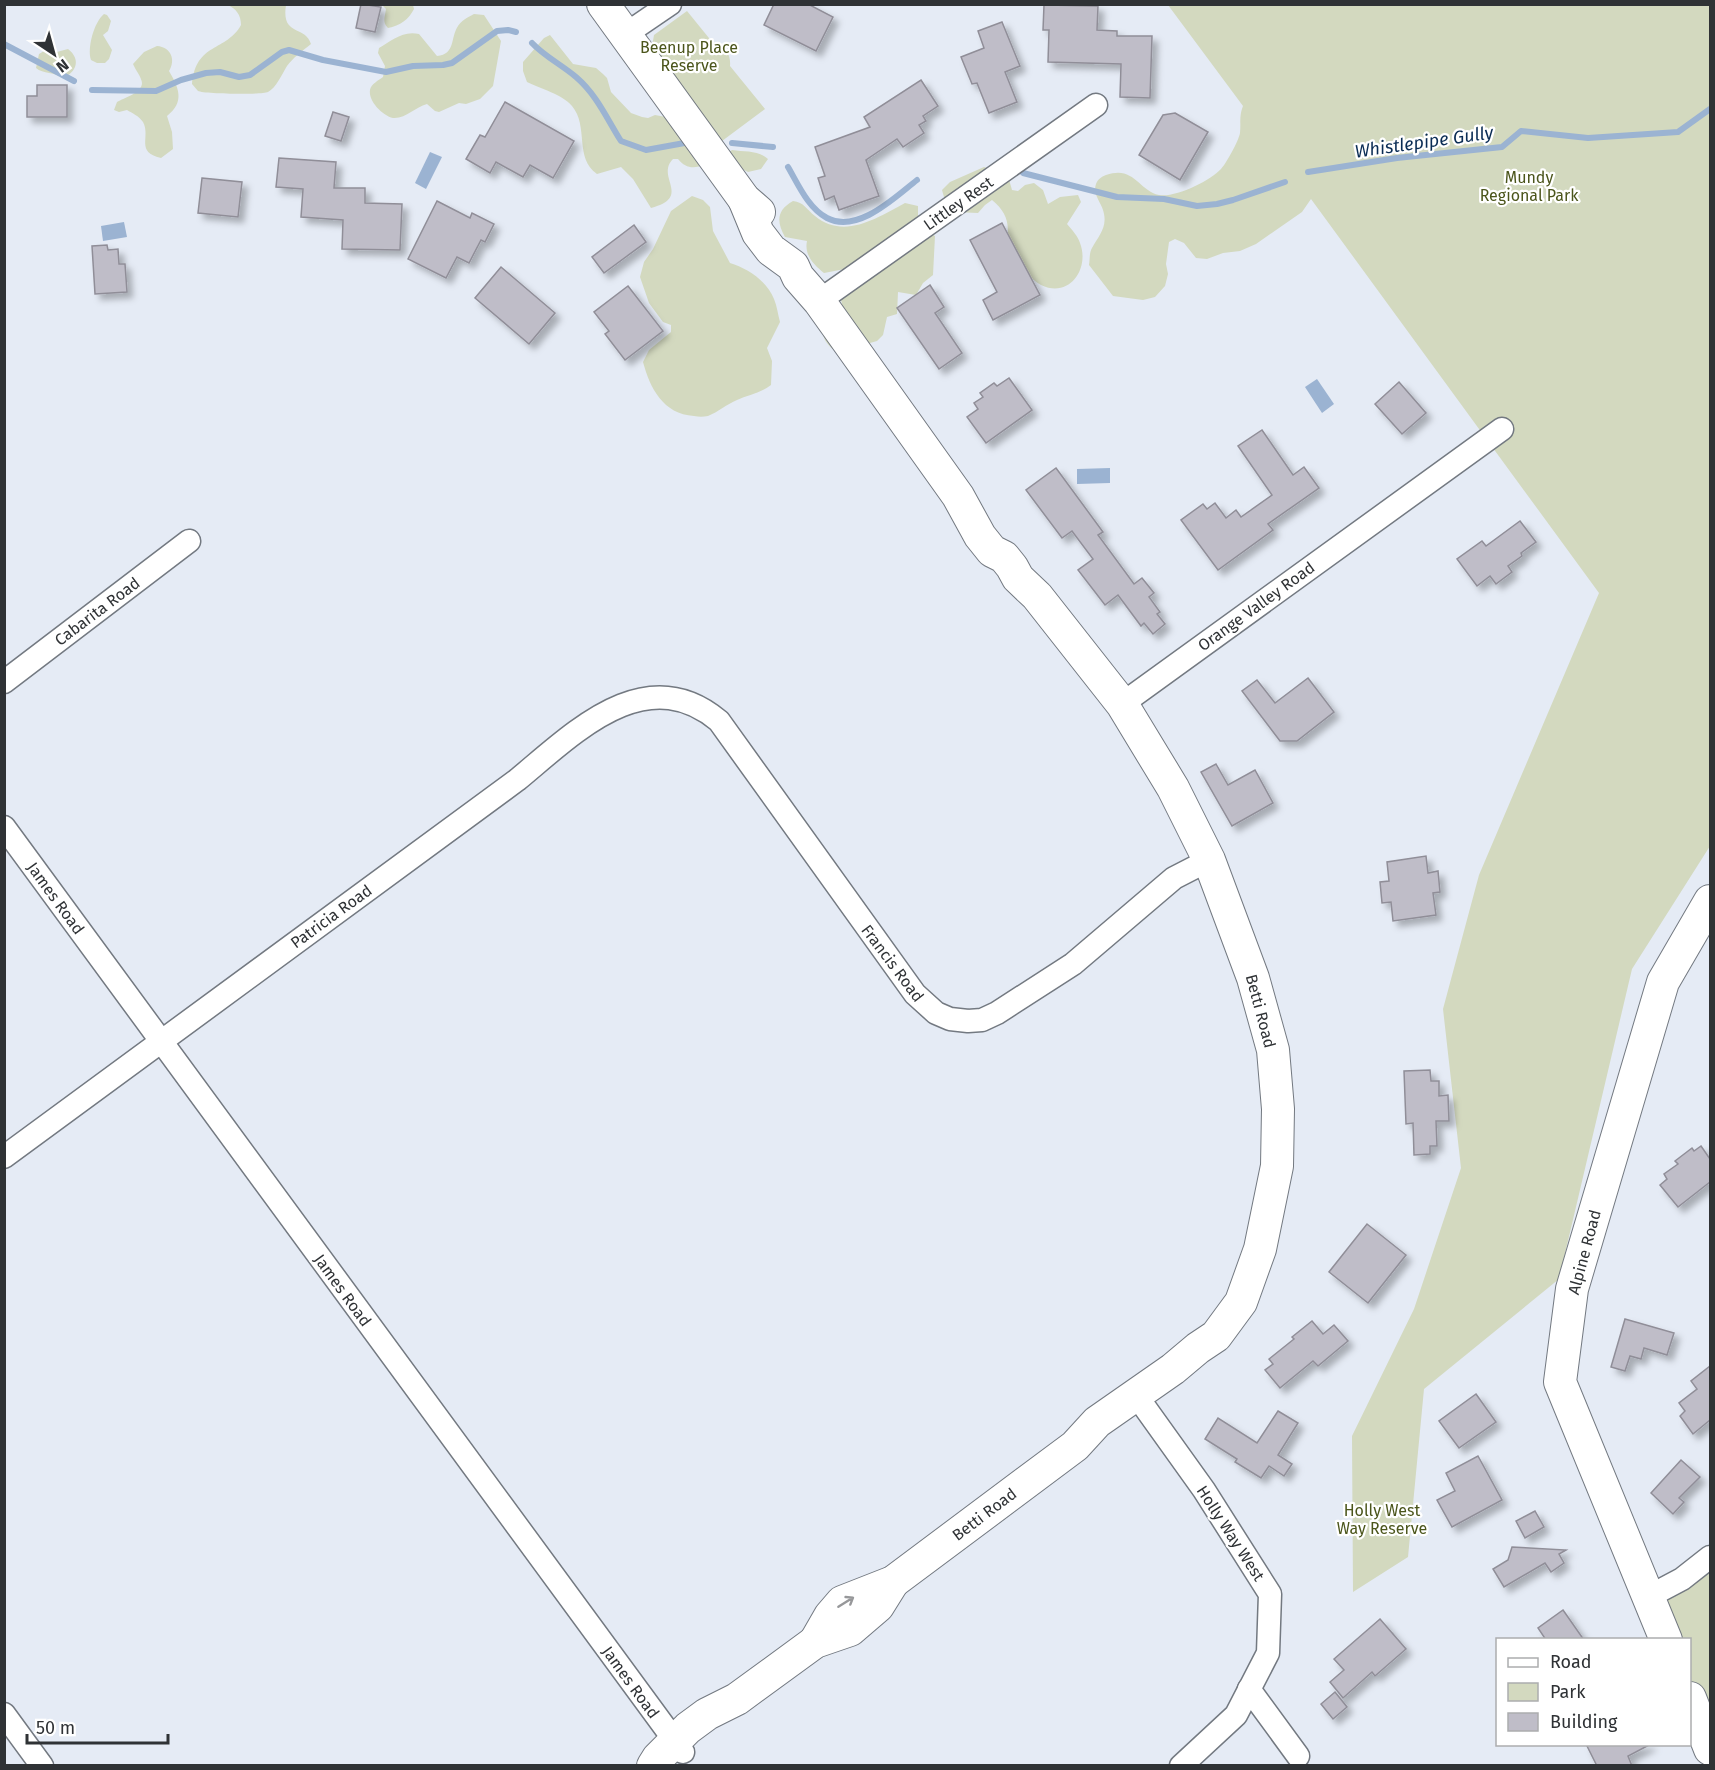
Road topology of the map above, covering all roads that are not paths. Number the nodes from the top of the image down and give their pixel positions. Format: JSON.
{"nodes":[{"id":1,"x":603,"y":4,"type":"edge"},
{"id":2,"x":670,"y":4,"type":"edge"},
{"id":3,"x":626,"y":34,"type":"junction"},
{"id":4,"x":1096,"y":105,"type":"dead end"},
{"id":5,"x":814,"y":294,"type":"junction"},
{"id":6,"x":1502,"y":429,"type":"dead end"},
{"id":7,"x":189,"y":541,"type":"dead end"},
{"id":8,"x":4,"y":682,"type":"edge"},
{"id":9,"x":667,"y":698,"type":"joint"},
{"id":10,"x":1122,"y":704,"type":"junction"},
{"id":11,"x":4,"y":827,"type":"edge"},
{"id":12,"x":1209,"y":860,"type":"junction"},
{"id":13,"x":1710,"y":901,"type":"edge"},
{"id":14,"x":160,"y":1041,"type":"junction"},
{"id":15,"x":4,"y":1157,"type":"edge"},
{"id":16,"x":1139,"y":1400,"type":"junction"},
{"id":17,"x":1710,"y":1557,"type":"edge"},
{"id":18,"x":1648,"y":1597,"type":"junction"},
{"id":19,"x":1665,"y":1638,"type":"edge"},
{"id":20,"x":1249,"y":1689,"type":"junction"},
{"id":21,"x":1691,"y":1703,"type":"edge"},
{"id":22,"x":4,"y":1714,"type":"edge"},
{"id":23,"x":1710,"y":1749,"type":"edge"},
{"id":24,"x":676,"y":1753,"type":"edge"},
{"id":25,"x":1298,"y":1756,"type":"dead end"},
{"id":26,"x":42,"y":1766,"type":"edge"},
{"id":27,"x":653,"y":1766,"type":"edge"},
{"id":28,"x":1181,"y":1766,"type":"edge"}],
"edges":[{"from":1,"to":3,"type":"street"},
{"from":2,"to":3,"type":"street"},
{"from":3,"to":5,"type":"street"},
{"from":4,"to":5,"type":"street","name":"Littley Rest"},
{"from":5,"to":10,"type":"street"},
{"from":6,"to":10,"type":"street","name":"Orange Valley Road"},
{"from":7,"to":8,"type":"street","name":"Cabarita Road"},
{"from":9,"to":12,"type":"street","name":"Francis Road"},
{"from":9,"to":14,"type":"street","name":"Patricia Road"},
{"from":10,"to":12,"type":"street","name":"Betti Road"},
{"from":11,"to":14,"type":"street","name":"James Road"},
{"from":12,"to":16,"type":"street","name":"Betti Road"},
{"from":13,"to":18,"type":"street","name":"Alpine Road"},
{"from":14,"to":15,"type":"street","name":"Patricia Road"},
{"from":14,"to":24,"type":"street","name":"James Road"},
{"from":16,"to":20,"type":"street","name":"Holly Way West"},
{"from":16,"to":24,"type":"street","name":"Betti Road"},
{"from":17,"to":18,"type":"street"},
{"from":18,"to":19,"type":"street","name":"Alpine Road"},
{"from":20,"to":25,"type":"street"},
{"from":20,"to":28,"type":"street","name":"Holly Way West"},
{"from":21,"to":23,"type":"street"},
{"from":22,"to":26,"type":"street"},
{"from":24,"to":27,"type":"street","name":"Betti Road"}]}
